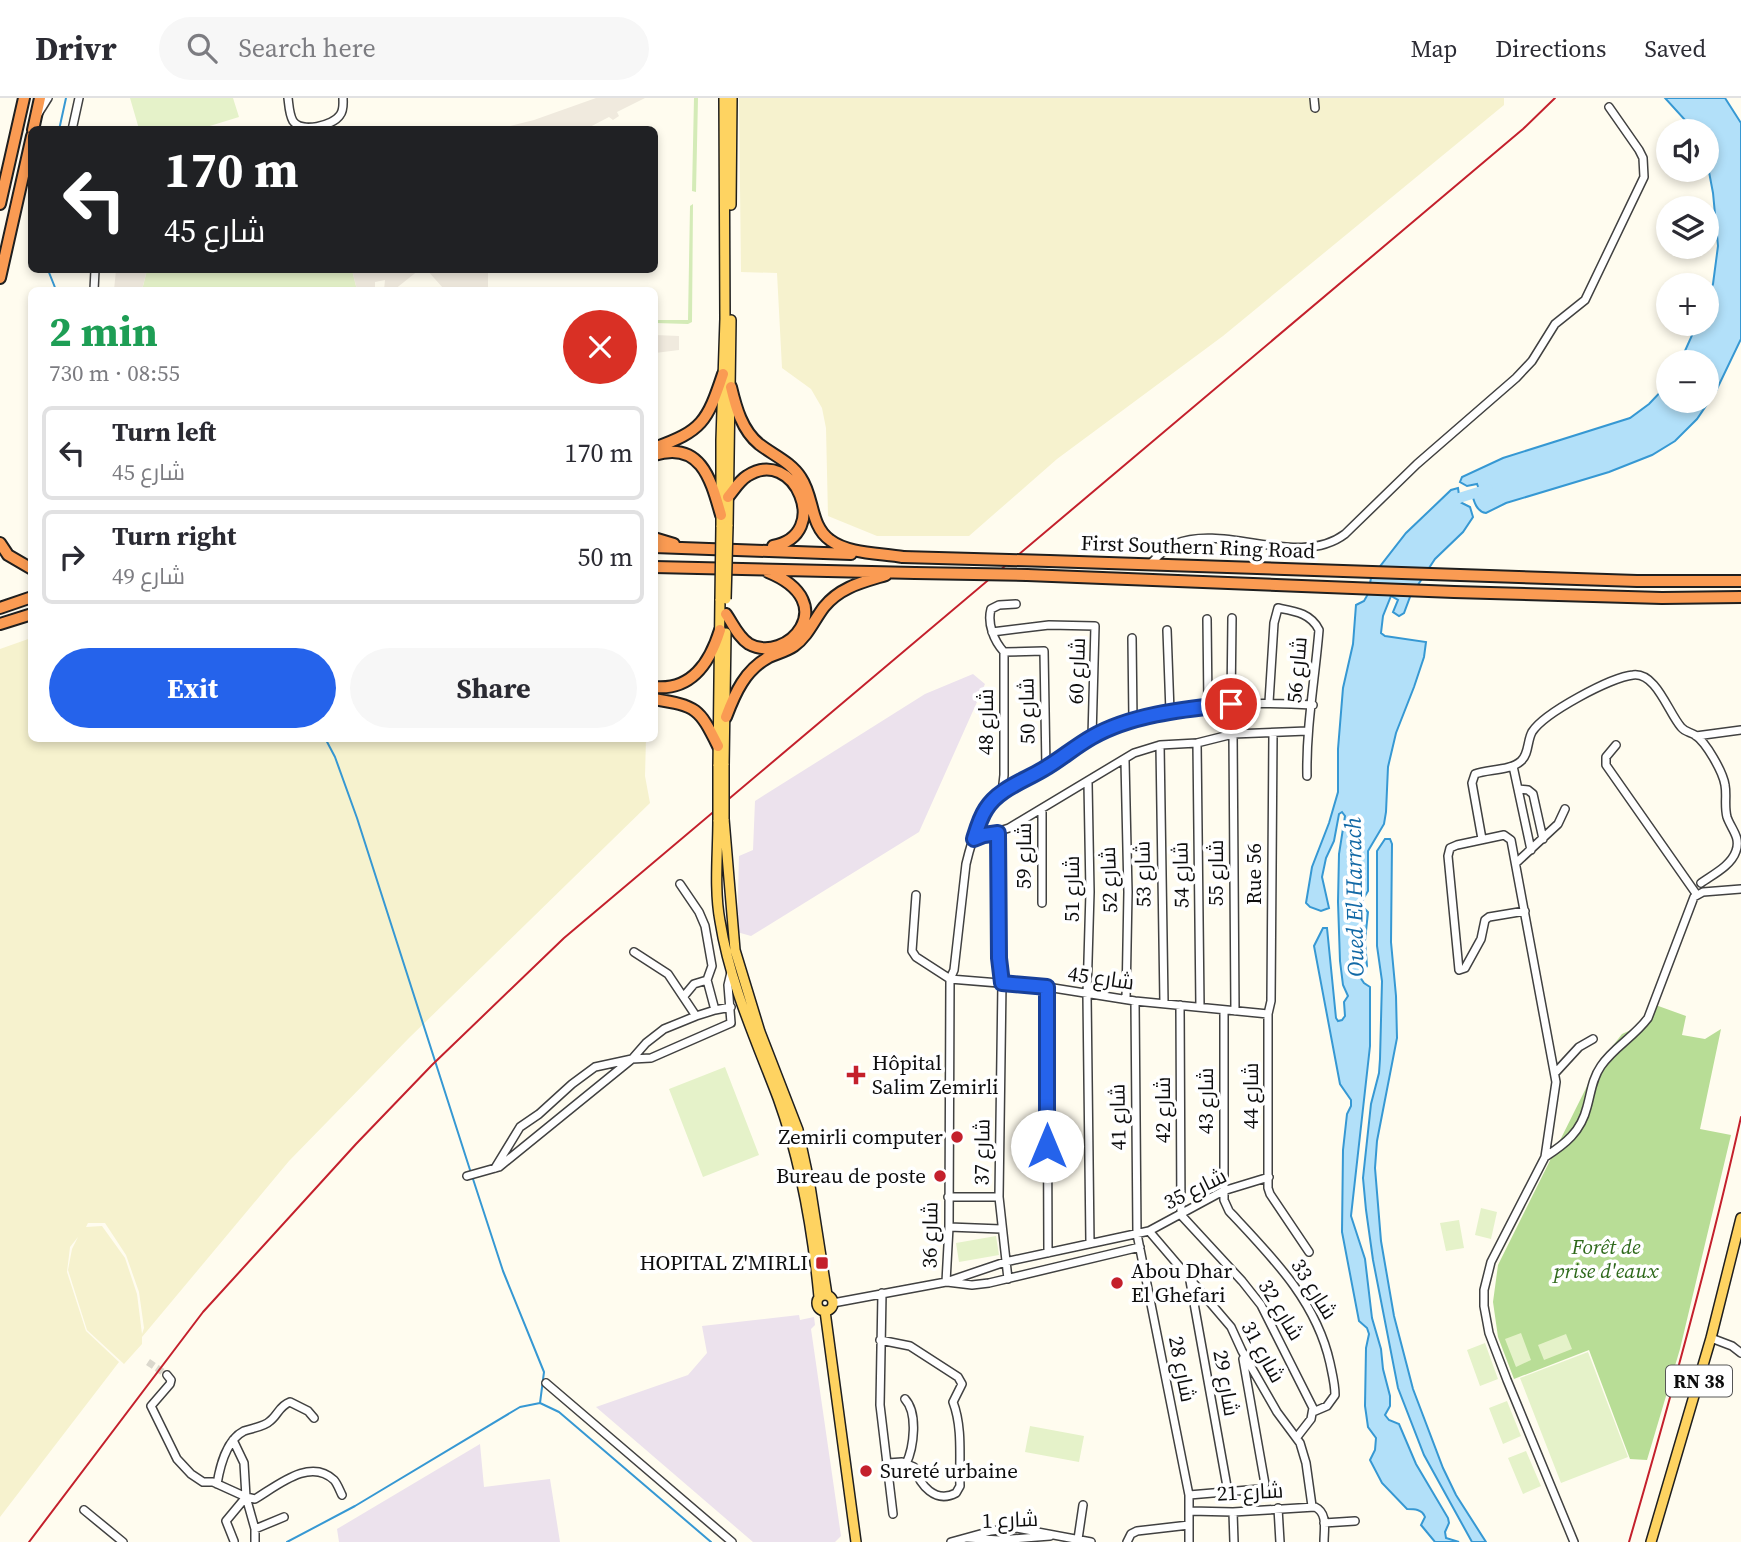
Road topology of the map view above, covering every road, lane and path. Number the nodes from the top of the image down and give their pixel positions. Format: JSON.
{"nodes":[{"id":1,"x":24,"y":98,"type":"edge"},
{"id":2,"x":40,"y":98,"type":"edge"},
{"id":3,"x":48,"y":98,"type":"edge"},
{"id":4,"x":79,"y":98,"type":"edge"},
{"id":5,"x":288,"y":98,"type":"edge"},
{"id":6,"x":343,"y":98,"type":"edge"},
{"id":7,"x":724,"y":98,"type":"edge"},
{"id":8,"x":732,"y":98,"type":"edge"},
{"id":9,"x":1314,"y":98,"type":"edge"},
{"id":10,"x":1609,"y":107,"type":"dead end"},
{"id":11,"x":1315,"y":108,"type":"dead end"},
{"id":12,"x":36,"y":117,"type":"junction"},
{"id":13,"x":34,"y":126,"type":"edge"},
{"id":14,"x":72,"y":126,"type":"edge"},
{"id":15,"x":300,"y":126,"type":"edge"},
{"id":16,"x":314,"y":126,"type":"edge"},
{"id":17,"x":28,"y":154,"type":"edge"},
{"id":18,"x":0,"y":204,"type":"edge"},
{"id":19,"x":0,"y":278,"type":"edge"},
{"id":20,"x":723,"y":374,"type":"junction"},
{"id":21,"x":731,"y":387,"type":"junction"},
{"id":22,"x":658,"y":447,"type":"edge"},
{"id":23,"x":658,"y":454,"type":"edge"},
{"id":24,"x":728,"y":497,"type":"junction"},
{"id":25,"x":723,"y":522,"type":"junction"},
{"id":26,"x":658,"y":539,"type":"edge"},
{"id":27,"x":0,"y":543,"type":"edge"},
{"id":28,"x":658,"y":547,"type":"edge"},
{"id":29,"x":690,"y":549,"type":"junction"},
{"id":30,"x":752,"y":550,"type":"junction"},
{"id":31,"x":903,"y":557,"type":"junction"},
{"id":32,"x":1150,"y":564,"type":"junction"},
{"id":33,"x":28,"y":567,"type":"edge"},
{"id":34,"x":658,"y":567,"type":"edge"},
{"id":35,"x":755,"y":568,"type":"junction"},
{"id":36,"x":689,"y":569,"type":"junction"},
{"id":37,"x":893,"y":572,"type":"junction"},
{"id":38,"x":658,"y":573,"type":"edge"},
{"id":39,"x":1741,"y":580,"type":"edge"},
{"id":40,"x":1741,"y":597,"type":"edge"},
{"id":41,"x":28,"y":598,"type":"edge"},
{"id":42,"x":723,"y":599,"type":"junction"},
{"id":43,"x":1016,"y":604,"type":"dead end"},
{"id":44,"x":0,"y":608,"type":"edge"},
{"id":45,"x":726,"y":614,"type":"junction"},
{"id":46,"x":28,"y":615,"type":"edge"},
{"id":47,"x":1233,"y":618,"type":"dead end"},
{"id":48,"x":1207,"y":619,"type":"dead end"},
{"id":49,"x":0,"y":624,"type":"edge"},
{"id":50,"x":720,"y":630,"type":"junction"},
{"id":51,"x":1167,"y":630,"type":"dead end"},
{"id":52,"x":992,"y":632,"type":"junction"},
{"id":53,"x":1132,"y":638,"type":"dead end"},
{"id":54,"x":1004,"y":652,"type":"junction"},
{"id":55,"x":658,"y":687,"type":"edge"},
{"id":56,"x":658,"y":699,"type":"edge"},
{"id":57,"x":1269,"y":702,"type":"junction"},
{"id":58,"x":1231,"y":704,"type":"junction"},
{"id":59,"x":1313,"y":705,"type":"junction"},
{"id":60,"x":1208,"y":706,"type":"junction"},
{"id":61,"x":1170,"y":712,"type":"junction"},
{"id":62,"x":726,"y":717,"type":"junction"},
{"id":63,"x":1133,"y":721,"type":"junction"},
{"id":64,"x":1741,"y":730,"type":"edge"},
{"id":65,"x":1307,"y":731,"type":"junction"},
{"id":66,"x":1233,"y":734,"type":"junction"},
{"id":67,"x":1273,"y":734,"type":"junction"},
{"id":68,"x":1696,"y":736,"type":"junction"},
{"id":69,"x":1092,"y":737,"type":"junction"},
{"id":70,"x":1197,"y":743,"type":"junction"},
{"id":71,"x":1160,"y":745,"type":"junction"},
{"id":72,"x":1616,"y":745,"type":"dead end"},
{"id":73,"x":718,"y":746,"type":"junction"},
{"id":74,"x":1125,"y":761,"type":"junction"},
{"id":75,"x":721,"y":765,"type":"junction"},
{"id":76,"x":1513,"y":766,"type":"junction"},
{"id":77,"x":1046,"y":768,"type":"junction"},
{"id":78,"x":1307,"y":776,"type":"dead end"},
{"id":79,"x":1088,"y":783,"type":"junction"},
{"id":80,"x":1518,"y":789,"type":"junction"},
{"id":81,"x":1002,"y":793,"type":"junction"},
{"id":82,"x":1042,"y":809,"type":"junction"},
{"id":83,"x":1565,"y":809,"type":"dead end"},
{"id":84,"x":721,"y":820,"type":"junction"},
{"id":85,"x":998,"y":833,"type":"junction"},
{"id":86,"x":974,"y":839,"type":"junction"},
{"id":87,"x":1482,"y":839,"type":"junction"},
{"id":88,"x":1542,"y":839,"type":"junction"},
{"id":89,"x":1531,"y":850,"type":"junction"},
{"id":90,"x":1516,"y":863,"type":"junction"},
{"id":91,"x":1701,"y":883,"type":"dead end"},
{"id":92,"x":680,"y":884,"type":"dead end"},
{"id":93,"x":1741,"y":889,"type":"edge"},
{"id":94,"x":916,"y":895,"type":"dead end"},
{"id":95,"x":1697,"y":895,"type":"junction"},
{"id":96,"x":1042,"y":903,"type":"dead end"},
{"id":97,"x":1525,"y":911,"type":"junction"},
{"id":98,"x":634,"y":952,"type":"dead end"},
{"id":99,"x":731,"y":972,"type":"junction"},
{"id":100,"x":950,"y":979,"type":"junction"},
{"id":101,"x":707,"y":980,"type":"junction"},
{"id":102,"x":1002,"y":983,"type":"junction"},
{"id":103,"x":1047,"y":987,"type":"junction"},
{"id":104,"x":1087,"y":995,"type":"junction"},
{"id":105,"x":684,"y":996,"type":"junction"},
{"id":106,"x":1130,"y":1000,"type":"junction"},
{"id":107,"x":1164,"y":1003,"type":"junction"},
{"id":108,"x":1181,"y":1005,"type":"junction"},
{"id":109,"x":731,"y":1007,"type":"junction"},
{"id":110,"x":1200,"y":1007,"type":"junction"},
{"id":111,"x":715,"y":1010,"type":"junction"},
{"id":112,"x":1224,"y":1010,"type":"junction"},
{"id":113,"x":1235,"y":1011,"type":"junction"},
{"id":114,"x":1268,"y":1014,"type":"junction"},
{"id":115,"x":696,"y":1016,"type":"junction"},
{"id":116,"x":1593,"y":1039,"type":"dead end"},
{"id":117,"x":632,"y":1059,"type":"junction"},
{"id":118,"x":1556,"y":1072,"type":"junction"},
{"id":119,"x":1545,"y":1157,"type":"junction"},
{"id":120,"x":495,"y":1169,"type":"junction"},
{"id":121,"x":467,"y":1176,"type":"dead end"},
{"id":122,"x":1269,"y":1177,"type":"junction"},
{"id":123,"x":1223,"y":1191,"type":"junction"},
{"id":124,"x":948,"y":1197,"type":"junction"},
{"id":125,"x":999,"y":1197,"type":"junction"},
{"id":126,"x":1181,"y":1214,"type":"junction"},
{"id":127,"x":1741,"y":1218,"type":"edge"},
{"id":128,"x":949,"y":1227,"type":"junction"},
{"id":129,"x":1001,"y":1229,"type":"junction"},
{"id":130,"x":1149,"y":1231,"type":"junction"},
{"id":131,"x":1137,"y":1234,"type":"junction"},
{"id":132,"x":1090,"y":1243,"type":"junction"},
{"id":133,"x":1140,"y":1247,"type":"junction"},
{"id":134,"x":1309,"y":1252,"type":"dead end"},
{"id":135,"x":1048,"y":1253,"type":"junction"},
{"id":136,"x":1005,"y":1262,"type":"junction"},
{"id":137,"x":1008,"y":1279,"type":"junction"},
{"id":138,"x":1190,"y":1281,"type":"junction"},
{"id":139,"x":946,"y":1282,"type":"junction"},
{"id":140,"x":882,"y":1293,"type":"junction"},
{"id":141,"x":826,"y":1298,"type":"junction"},
{"id":142,"x":825,"y":1311,"type":"junction"},
{"id":143,"x":1711,"y":1338,"type":"junction"},
{"id":144,"x":880,"y":1340,"type":"junction"},
{"id":145,"x":1737,"y":1345,"type":"edge"},
{"id":146,"x":1242,"y":1351,"type":"junction"},
{"id":147,"x":1741,"y":1353,"type":"edge"},
{"id":148,"x":167,"y":1375,"type":"dead end"},
{"id":149,"x":546,"y":1383,"type":"dead end"},
{"id":150,"x":905,"y":1399,"type":"dead end"},
{"id":151,"x":1313,"y":1412,"type":"junction"},
{"id":152,"x":314,"y":1418,"type":"dead end"},
{"id":153,"x":1297,"y":1437,"type":"junction"},
{"id":154,"x":233,"y":1440,"type":"junction"},
{"id":155,"x":888,"y":1463,"type":"junction"},
{"id":156,"x":906,"y":1464,"type":"junction"},
{"id":157,"x":217,"y":1484,"type":"junction"},
{"id":158,"x":1228,"y":1492,"type":"junction"},
{"id":159,"x":1189,"y":1494,"type":"junction"},
{"id":160,"x":342,"y":1495,"type":"dead end"},
{"id":161,"x":246,"y":1497,"type":"junction"},
{"id":162,"x":1083,"y":1505,"type":"dead end"},
{"id":163,"x":1312,"y":1506,"type":"junction"},
{"id":164,"x":1278,"y":1508,"type":"junction"},
{"id":165,"x":84,"y":1510,"type":"dead end"},
{"id":166,"x":1190,"y":1511,"type":"junction"},
{"id":167,"x":1233,"y":1511,"type":"junction"},
{"id":168,"x":893,"y":1514,"type":"dead end"},
{"id":169,"x":284,"y":1517,"type":"dead end"},
{"id":170,"x":1354,"y":1521,"type":"dead end"},
{"id":171,"x":1324,"y":1523,"type":"junction"},
{"id":172,"x":1189,"y":1525,"type":"junction"},
{"id":173,"x":255,"y":1529,"type":"junction"},
{"id":174,"x":1053,"y":1539,"type":"edge"},
{"id":175,"x":1078,"y":1539,"type":"junction"},
{"id":176,"x":234,"y":1541,"type":"edge"},
{"id":177,"x":123,"y":1542,"type":"edge"},
{"id":178,"x":255,"y":1542,"type":"edge"},
{"id":179,"x":732,"y":1542,"type":"edge"},
{"id":180,"x":856,"y":1542,"type":"edge"},
{"id":181,"x":951,"y":1542,"type":"edge"},
{"id":182,"x":1091,"y":1542,"type":"edge"},
{"id":183,"x":1127,"y":1542,"type":"edge"},
{"id":184,"x":1189,"y":1542,"type":"edge"},
{"id":185,"x":1234,"y":1542,"type":"edge"},
{"id":186,"x":1280,"y":1542,"type":"edge"},
{"id":187,"x":1324,"y":1542,"type":"edge"},
{"id":188,"x":1574,"y":1542,"type":"edge"},
{"id":189,"x":1651,"y":1542,"type":"edge"}],
"edges":[{"from":1,"to":18,"type":"highway"},
{"from":2,"to":12,"type":"highway"},
{"from":3,"to":12,"type":"street"},
{"from":4,"to":14,"type":"street"},
{"from":5,"to":15,"type":"street"},
{"from":6,"to":16,"type":"street"},
{"from":7,"to":20,"type":"main road"},
{"from":8,"to":21,"type":"main road"},
{"from":9,"to":11,"type":"street"},
{"from":10,"to":32,"type":"street"},
{"from":12,"to":13,"type":"highway"},
{"from":17,"to":19,"type":"highway"},
{"from":20,"to":22,"type":"highway"},
{"from":20,"to":25,"type":"main road"},
{"from":21,"to":24,"type":"main road"},
{"from":21,"to":31,"type":"highway"},
{"from":23,"to":25,"type":"highway"},
{"from":24,"to":25,"type":"main road"},
{"from":24,"to":30,"type":"highway"},
{"from":25,"to":42,"type":"main road","bridge":true},
{"from":26,"to":29,"type":"highway"},
{"from":27,"to":33,"type":"highway"},
{"from":28,"to":29,"type":"highway","name":"First Southern Ring Road"},
{"from":29,"to":30,"type":"highway","name":"First Southern Ring Road"},
{"from":30,"to":31,"type":"highway","name":"First Southern Ring Road"},
{"from":31,"to":32,"type":"highway","name":"First Southern Ring Road","bridge":true},
{"from":32,"to":39,"type":"highway","name":"First Southern Ring Road"},
{"from":34,"to":36,"type":"highway","name":"First Southern Ring Road"},
{"from":35,"to":36,"type":"highway","name":"First Southern Ring Road"},
{"from":35,"to":37,"type":"highway","name":"First Southern Ring Road"},
{"from":35,"to":45,"type":"highway"},
{"from":36,"to":38,"type":"highway"},
{"from":37,"to":40,"type":"highway","name":"First Southern Ring Road","bridge":true},
{"from":37,"to":62,"type":"highway"},
{"from":41,"to":44,"type":"highway"},
{"from":42,"to":45,"type":"main road"},
{"from":42,"to":50,"type":"main road"},
{"from":43,"to":52,"type":"street"},
{"from":45,"to":62,"type":"main road"},
{"from":46,"to":49,"type":"highway"},
{"from":47,"to":58,"type":"street"},
{"from":48,"to":60,"type":"street"},
{"from":50,"to":55,"type":"highway"},
{"from":50,"to":73,"type":"main road"},
{"from":51,"to":61,"type":"street"},
{"from":52,"to":54,"type":"street"},
{"from":52,"to":69,"type":"street","name":"شارع 60"},
{"from":53,"to":63,"type":"street"},
{"from":54,"to":77,"type":"street","name":"شارع 50"},
{"from":54,"to":81,"type":"street","name":"شارع 48"},
{"from":56,"to":73,"type":"highway"},
{"from":57,"to":58,"type":"street"},
{"from":57,"to":59,"type":"street"},
{"from":57,"to":59,"type":"street","name":"شارع 56"},
{"from":58,"to":60,"type":"street"},
{"from":59,"to":65,"type":"street","name":"شارع 56"},
{"from":60,"to":61,"type":"street"},
{"from":61,"to":63,"type":"street"},
{"from":62,"to":75,"type":"main road"},
{"from":63,"to":69,"type":"street"},
{"from":64,"to":68,"type":"street"},
{"from":65,"to":67,"type":"street","name":"شارع 56"},
{"from":65,"to":78,"type":"street","name":"شارع 56"},
{"from":66,"to":67,"type":"street"},
{"from":66,"to":70,"type":"street"},
{"from":66,"to":113,"type":"street","name":"شارع 55"},
{"from":67,"to":114,"type":"street","name":"Rue 56"},
{"from":68,"to":76,"type":"street"},
{"from":68,"to":91,"type":"street"},
{"from":69,"to":77,"type":"street"},
{"from":70,"to":71,"type":"street"},
{"from":70,"to":110,"type":"street","name":"شارع 54"},
{"from":71,"to":74,"type":"street"},
{"from":71,"to":107,"type":"street","name":"شارع 53"},
{"from":72,"to":95,"type":"street"},
{"from":73,"to":75,"type":"main road"},
{"from":74,"to":79,"type":"street"},
{"from":74,"to":106,"type":"street","name":"شارع 52"},
{"from":75,"to":84,"type":"main road","bridge":true},
{"from":76,"to":80,"type":"street"},
{"from":76,"to":87,"type":"street"},
{"from":77,"to":81,"type":"street"},
{"from":79,"to":82,"type":"street"},
{"from":79,"to":104,"type":"street","name":"شارع 51"},
{"from":80,"to":88,"type":"street"},
{"from":80,"to":89,"type":"street"},
{"from":81,"to":86,"type":"street"},
{"from":82,"to":85,"type":"street"},
{"from":82,"to":96,"type":"street","name":"شارع 59"},
{"from":83,"to":88,"type":"street"},
{"from":84,"to":99,"type":"main road"},
{"from":84,"to":141,"type":"main road"},
{"from":85,"to":86,"type":"street"},
{"from":85,"to":102,"type":"street","name":"شارع 37"},
{"from":86,"to":100,"type":"street"},
{"from":87,"to":90,"type":"street"},
{"from":87,"to":97,"type":"street"},
{"from":88,"to":89,"type":"street"},
{"from":89,"to":90,"type":"street"},
{"from":90,"to":97,"type":"street"},
{"from":92,"to":101,"type":"street"},
{"from":93,"to":95,"type":"street"},
{"from":94,"to":100,"type":"street","name":"شارع 45"},
{"from":95,"to":119,"type":"street"},
{"from":97,"to":118,"type":"street"},
{"from":98,"to":105,"type":"street"},
{"from":99,"to":109,"type":"street"},
{"from":99,"to":141,"type":"main road"},
{"from":100,"to":102,"type":"street","name":"شارع 45"},
{"from":100,"to":124,"type":"street","name":"شارع 36"},
{"from":101,"to":105,"type":"street"},
{"from":101,"to":111,"type":"street"},
{"from":102,"to":103,"type":"street","name":"شارع 45"},
{"from":102,"to":125,"type":"street","name":"شارع 37"},
{"from":103,"to":104,"type":"street","name":"شارع 45"},
{"from":103,"to":135,"type":"street"},
{"from":104,"to":106,"type":"street","name":"شارع 45"},
{"from":104,"to":132,"type":"street","name":"شارع 51"},
{"from":105,"to":115,"type":"street"},
{"from":106,"to":107,"type":"street","name":"شارع 45"},
{"from":106,"to":131,"type":"street","name":"شارع 41"},
{"from":107,"to":108,"type":"street","name":"شارع 45"},
{"from":108,"to":110,"type":"street","name":"شارع 45"},
{"from":108,"to":126,"type":"street","name":"شارع 42"},
{"from":109,"to":111,"type":"street"},
{"from":109,"to":117,"type":"street"},
{"from":110,"to":112,"type":"street","name":"شارع 45"},
{"from":111,"to":115,"type":"street"},
{"from":112,"to":113,"type":"street","name":"شارع 45"},
{"from":112,"to":123,"type":"street","name":"شارع 43"},
{"from":113,"to":114,"type":"street","name":"شارع 45"},
{"from":114,"to":122,"type":"street","name":"شارع 44"},
{"from":115,"to":117,"type":"street"},
{"from":116,"to":118,"type":"street"},
{"from":117,"to":120,"type":"street"},
{"from":117,"to":120,"type":"street"},
{"from":118,"to":119,"type":"street"},
{"from":119,"to":188,"type":"street"},
{"from":120,"to":121,"type":"street"},
{"from":122,"to":123,"type":"street","name":"شارع 35"},
{"from":122,"to":134,"type":"street","name":"شارع 44"},
{"from":123,"to":126,"type":"street","name":"شارع 35"},
{"from":123,"to":151,"type":"street","name":"شارع 33"},
{"from":124,"to":125,"type":"street"},
{"from":124,"to":128,"type":"street","name":"شارع 36"},
{"from":125,"to":129,"type":"street","name":"شارع 37"},
{"from":126,"to":130,"type":"street","name":"شارع 35"},
{"from":126,"to":151,"type":"street","name":"شارع 32"},
{"from":127,"to":143,"type":"main road","number":"RN 38"},
{"from":128,"to":129,"type":"street"},
{"from":128,"to":139,"type":"street","name":"شارع 36"},
{"from":129,"to":136,"type":"street","name":"شارع 37"},
{"from":130,"to":131,"type":"street","name":"شارع 35"},
{"from":130,"to":138,"type":"street","name":"شارع 31"},
{"from":131,"to":132,"type":"street","name":"شارع 35"},
{"from":131,"to":133,"type":"street","name":"شارع 28"},
{"from":132,"to":135,"type":"street","name":"شارع 35"},
{"from":133,"to":137,"type":"street"},
{"from":133,"to":159,"type":"street","name":"شارع 28"},
{"from":135,"to":136,"type":"street","name":"شارع 35"},
{"from":136,"to":137,"type":"street","name":"شارع 37"},
{"from":136,"to":139,"type":"street","name":"شارع 35"},
{"from":137,"to":139,"type":"street"},
{"from":138,"to":146,"type":"street","name":"شارع 31"},
{"from":138,"to":158,"type":"street","name":"شارع 29"},
{"from":139,"to":140,"type":"street"},
{"from":140,"to":141,"type":"street"},
{"from":140,"to":144,"type":"street"},
{"from":141,"to":142,"type":"main road"},
{"from":141,"to":142,"type":"main road"},
{"from":142,"to":180,"type":"main road"},
{"from":143,"to":145,"type":"street"},
{"from":143,"to":189,"type":"main road","number":"RN 38"},
{"from":144,"to":155,"type":"street"},
{"from":144,"to":156,"type":"street"},
{"from":145,"to":147,"type":"street"},
{"from":146,"to":153,"type":"street","name":"شارع 31"},
{"from":146,"to":158,"type":"street"},
{"from":148,"to":157,"type":"street"},
{"from":149,"to":179,"type":"street"},
{"from":150,"to":156,"type":"street"},
{"from":151,"to":153,"type":"street"},
{"from":152,"to":154,"type":"street"},
{"from":153,"to":163,"type":"street","name":"شارع 31"},
{"from":154,"to":157,"type":"street"},
{"from":154,"to":161,"type":"street"},
{"from":155,"to":156,"type":"street"},
{"from":155,"to":168,"type":"street"},
{"from":157,"to":161,"type":"street"},
{"from":158,"to":159,"type":"street"},
{"from":159,"to":166,"type":"street","name":"شارع 28"},
{"from":160,"to":161,"type":"street"},
{"from":161,"to":173,"type":"street"},
{"from":161,"to":176,"type":"street"},
{"from":162,"to":175,"type":"street"},
{"from":163,"to":164,"type":"street","name":"شارع 21"},
{"from":163,"to":171,"type":"street"},
{"from":164,"to":167,"type":"street","name":"شارع 21"},
{"from":164,"to":186,"type":"street"},
{"from":165,"to":177,"type":"street"},
{"from":166,"to":167,"type":"street","name":"شارع 21"},
{"from":166,"to":172,"type":"street","name":"شارع 28"},
{"from":167,"to":185,"type":"street"},
{"from":169,"to":173,"type":"street"},
{"from":170,"to":171,"type":"street"},
{"from":171,"to":187,"type":"street"},
{"from":172,"to":183,"type":"street"},
{"from":172,"to":184,"type":"street","name":"شارع 28"},
{"from":173,"to":178,"type":"street"},
{"from":174,"to":175,"type":"street","name":"شارع 1"},
{"from":174,"to":181,"type":"street","name":"شارع 1"},
{"from":175,"to":182,"type":"street","name":"شارع 1"}]}
